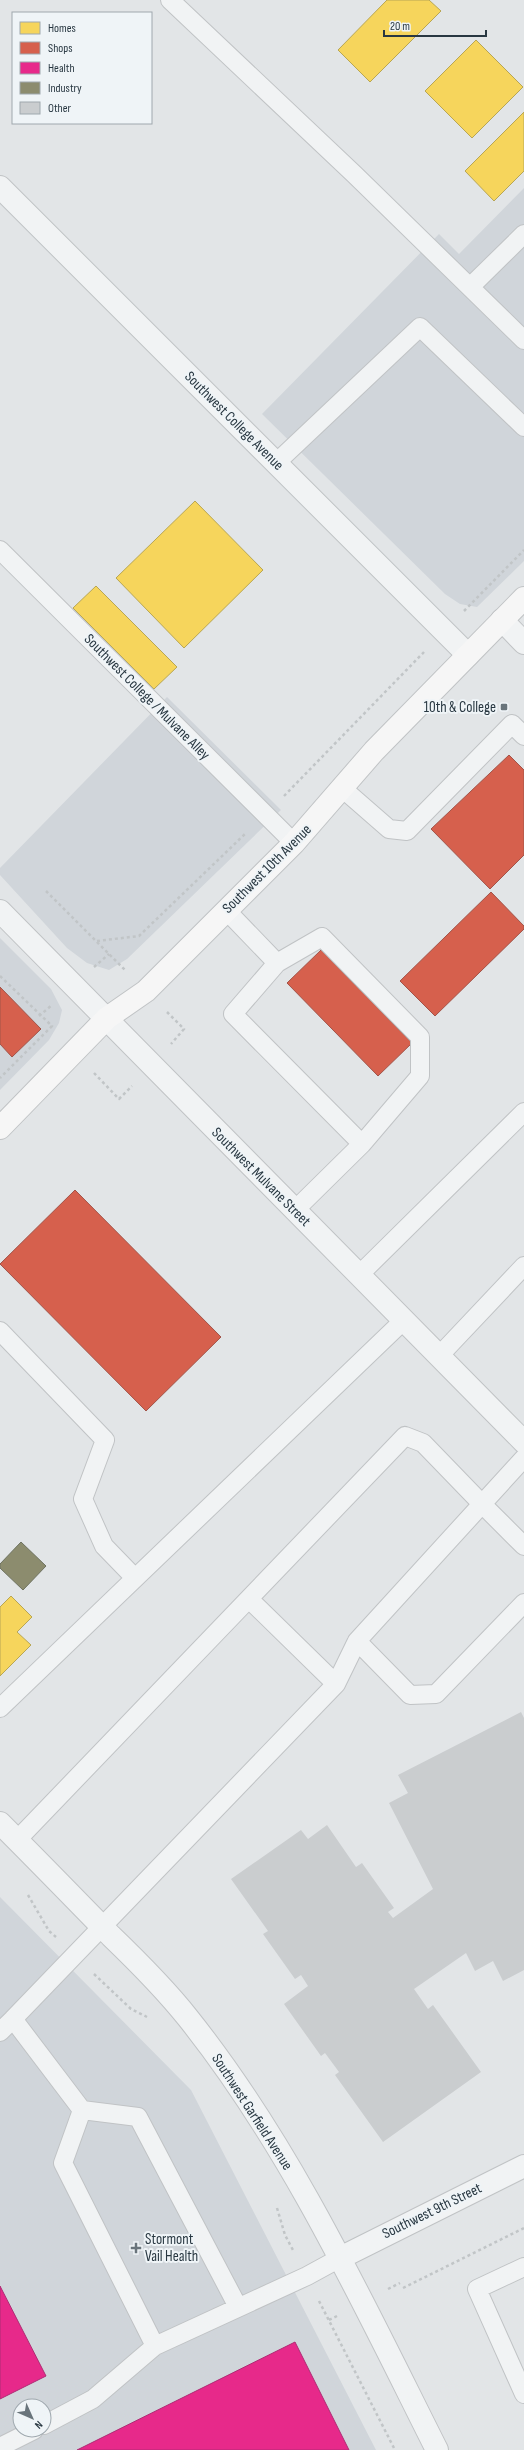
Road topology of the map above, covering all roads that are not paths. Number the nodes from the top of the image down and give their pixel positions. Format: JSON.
{"nodes":[{"id":1,"x":170,"y":0,"type":"edge"},
{"id":2,"x":0,"y":188,"type":"edge"},
{"id":3,"x":524,"y":234,"type":"edge"},
{"id":4,"x":470,"y":287,"type":"junction"},
{"id":5,"x":524,"y":340,"type":"edge"},
{"id":6,"x":524,"y":427,"type":"edge"},
{"id":7,"x":276,"y":463,"type":"junction"},
{"id":8,"x":0,"y":550,"type":"edge"},
{"id":9,"x":524,"y":598,"type":"edge"},
{"id":10,"x":502,"y":620,"type":"junction"},
{"id":11,"x":524,"y":643,"type":"edge"},
{"id":12,"x":468,"y":655,"type":"junction"},
{"id":13,"x":524,"y":736,"type":"edge"},
{"id":14,"x":342,"y":788,"type":"junction"},
{"id":15,"x":294,"y":843,"type":"junction"},
{"id":16,"x":226,"y":910,"type":"junction"},
{"id":17,"x":0,"y":911,"type":"edge"},
{"id":18,"x":277,"y":963,"type":"junction"},
{"id":19,"x":107,"y":1018,"type":"junction"},
{"id":20,"x":524,"y":1112,"type":"edge"},
{"id":21,"x":0,"y":1128,"type":"edge"},
{"id":22,"x":362,"y":1144,"type":"junction"},
{"id":23,"x":294,"y":1210,"type":"junction"},
{"id":24,"x":524,"y":1266,"type":"edge"},
{"id":25,"x":359,"y":1276,"type":"junction"},
{"id":26,"x":403,"y":1321,"type":"junction"},
{"id":27,"x":0,"y":1330,"type":"edge"},
{"id":28,"x":439,"y":1356,"type":"junction"},
{"id":29,"x":524,"y":1442,"type":"edge"},
{"id":30,"x":524,"y":1458,"type":"edge"},
{"id":31,"x":482,"y":1504,"type":"junction"},
{"id":32,"x":524,"y":1546,"type":"edge"},
{"id":33,"x":135,"y":1578,"type":"junction"},
{"id":34,"x":249,"y":1599,"type":"junction"},
{"id":35,"x":524,"y":1603,"type":"edge"},
{"id":36,"x":357,"y":1641,"type":"junction"},
{"id":37,"x":336,"y":1684,"type":"junction"},
{"id":38,"x":0,"y":1708,"type":"edge"},
{"id":39,"x":0,"y":1823,"type":"edge"},
{"id":40,"x":17,"y":1840,"type":"junction"},
{"id":41,"x":102,"y":1926,"type":"junction"},
{"id":42,"x":13,"y":2019,"type":"junction"},
{"id":43,"x":0,"y":2032,"type":"edge"},
{"id":44,"x":82,"y":2110,"type":"junction"},
{"id":45,"x":524,"y":2166,"type":"edge"},
{"id":46,"x":340,"y":2258,"type":"junction"},
{"id":47,"x":524,"y":2267,"type":"edge"},
{"id":48,"x":238,"y":2307,"type":"junction"},
{"id":49,"x":155,"y":2346,"type":"junction"},
{"id":50,"x":524,"y":2394,"type":"edge"},
{"id":51,"x":52,"y":2421,"type":"edge"},
{"id":52,"x":18,"y":2438,"type":"edge"},
{"id":53,"x":0,"y":2447,"type":"edge"},
{"id":54,"x":436,"y":2450,"type":"edge"}],
"edges":[{"from":1,"to":4,"type":"lane"},
{"from":2,"to":7,"type":"street","name":"Southwest College Avenue"},
{"from":3,"to":4,"type":"lane"},
{"from":4,"to":5,"type":"lane"},
{"from":6,"to":7,"type":"lane"},
{"from":7,"to":12,"type":"street","name":"Southwest College Avenue"},
{"from":8,"to":15,"type":"lane","name":"Southwest College / Mulvane Alley"},
{"from":9,"to":10,"type":"main road","name":"Southwest 10th Avenue"},
{"from":10,"to":11,"type":"street"},
{"from":10,"to":12,"type":"main road","name":"Southwest 10th Avenue"},
{"from":12,"to":14,"type":"main road","name":"Southwest 10th Avenue"},
{"from":13,"to":14,"type":"lane"},
{"from":14,"to":15,"type":"main road","name":"Southwest 10th Avenue"},
{"from":15,"to":16,"type":"main road","name":"Southwest 10th Avenue"},
{"from":16,"to":18,"type":"lane"},
{"from":16,"to":19,"type":"main road","name":"Southwest 10th Avenue"},
{"from":17,"to":19,"type":"street","name":"Southwest Mulvane Street"},
{"from":18,"to":22,"type":"lane"},
{"from":18,"to":22,"type":"lane"},
{"from":19,"to":21,"type":"main road","name":"Southwest 10th Avenue"},
{"from":19,"to":23,"type":"street","name":"Southwest Mulvane Street"},
{"from":20,"to":25,"type":"lane"},
{"from":22,"to":23,"type":"lane"},
{"from":23,"to":25,"type":"street","name":"Southwest Mulvane Street"},
{"from":24,"to":28,"type":"lane"},
{"from":25,"to":26,"type":"street","name":"Southwest Mulvane Street"},
{"from":26,"to":28,"type":"street","name":"Southwest Mulvane Street"},
{"from":26,"to":33,"type":"lane"},
{"from":27,"to":33,"type":"lane"},
{"from":28,"to":29,"type":"street","name":"Southwest Mulvane Street"},
{"from":30,"to":31,"type":"lane"},
{"from":31,"to":32,"type":"lane"},
{"from":31,"to":34,"type":"lane"},
{"from":31,"to":36,"type":"lane"},
{"from":33,"to":38,"type":"lane"},
{"from":34,"to":37,"type":"lane"},
{"from":34,"to":40,"type":"lane"},
{"from":35,"to":36,"type":"lane"},
{"from":36,"to":37,"type":"lane"},
{"from":37,"to":41,"type":"lane"},
{"from":39,"to":40,"type":"street","name":"Southwest Garfield Avenue"},
{"from":40,"to":41,"type":"street","name":"Southwest Garfield Avenue"},
{"from":41,"to":42,"type":"lane"},
{"from":41,"to":46,"type":"street","name":"Southwest Garfield Avenue"},
{"from":42,"to":43,"type":"lane"},
{"from":42,"to":44,"type":"lane"},
{"from":44,"to":48,"type":"lane"},
{"from":44,"to":49,"type":"lane"},
{"from":45,"to":46,"type":"street","name":"Southwest 9th Street"},
{"from":46,"to":48,"type":"lane"},
{"from":46,"to":54,"type":"street","name":"Southwest Garfield Avenue"},
{"from":47,"to":50,"type":"lane"},
{"from":48,"to":49,"type":"lane"},
{"from":49,"to":51,"type":"lane"},
{"from":52,"to":53,"type":"lane"}]}
